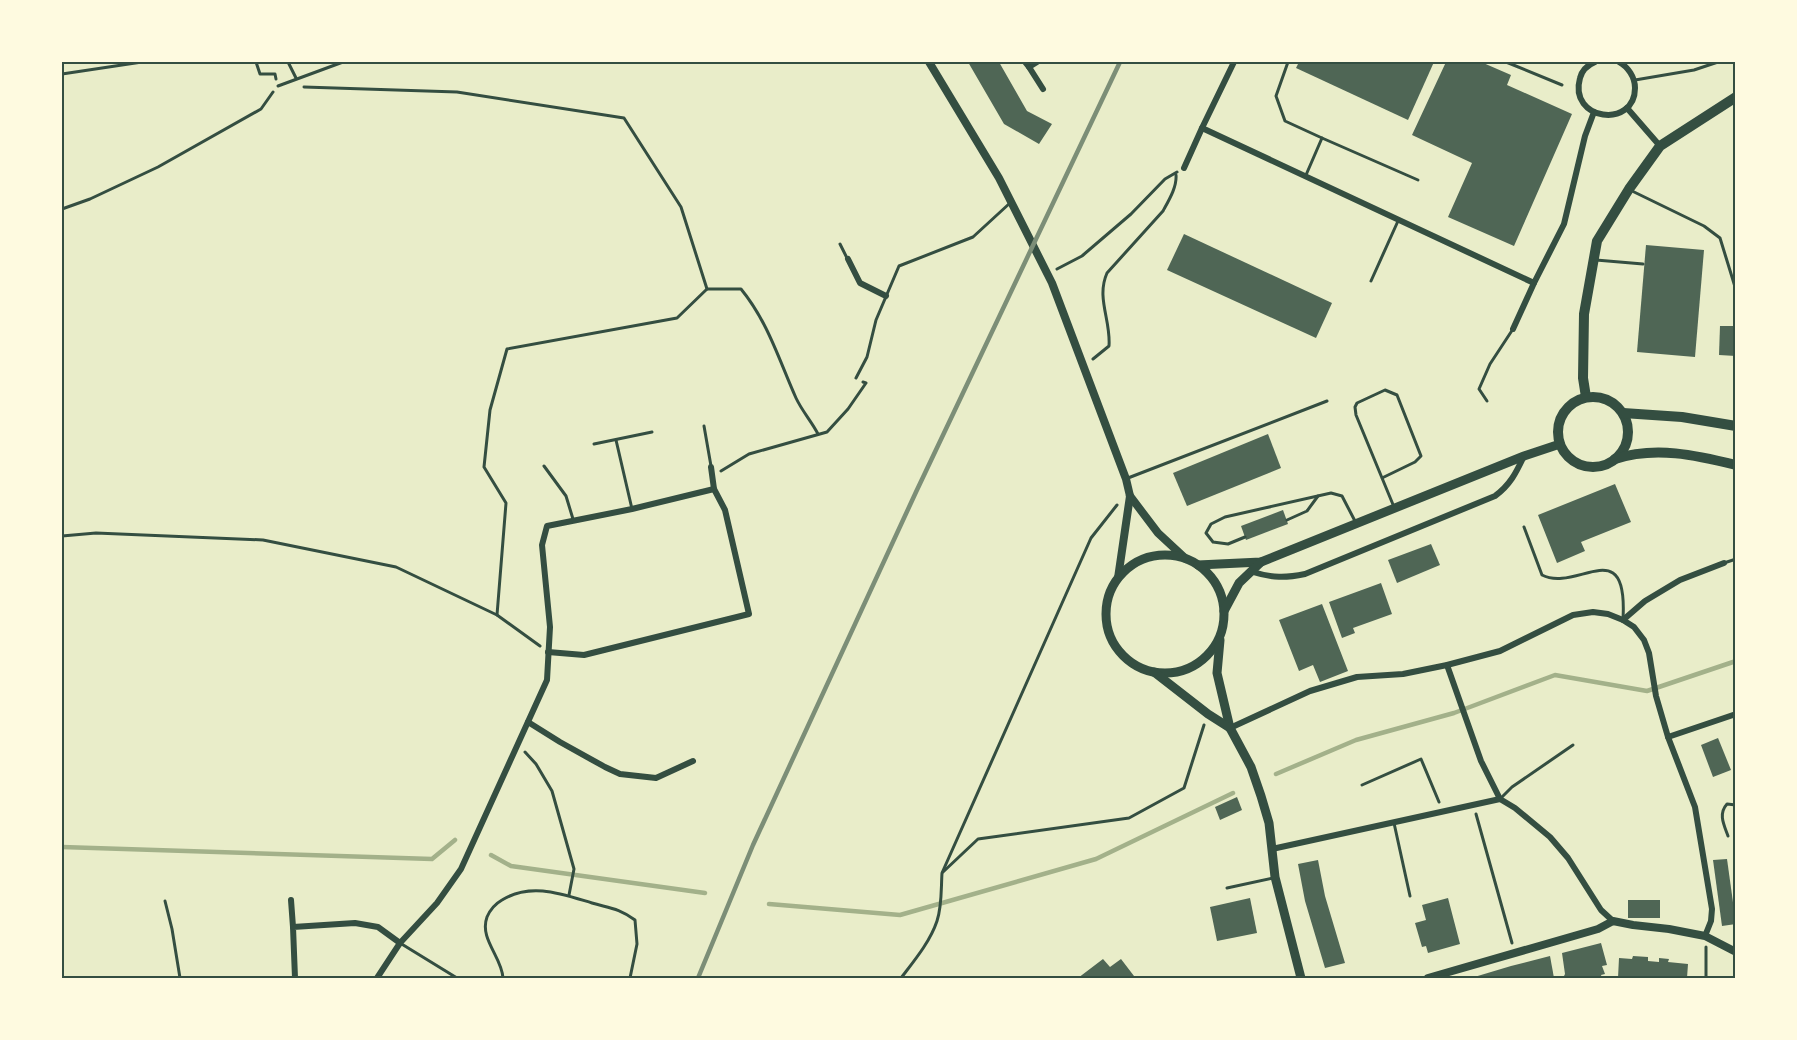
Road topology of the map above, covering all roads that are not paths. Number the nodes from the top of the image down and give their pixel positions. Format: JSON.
{"nodes":[{"id":1,"x":288,"y":62,"type":"edge"},
{"id":2,"x":343,"y":62,"type":"edge"},
{"id":3,"x":929,"y":62,"type":"edge"},
{"id":4,"x":1037,"y":62,"type":"edge"},
{"id":5,"x":1234,"y":62,"type":"edge"},
{"id":6,"x":1288,"y":62,"type":"edge"},
{"id":7,"x":1595,"y":62,"type":"edge"},
{"id":8,"x":1619,"y":62,"type":"edge"},
{"id":9,"x":1718,"y":62,"type":"edge"},
{"id":10,"x":1027,"y":64,"type":"edge"},
{"id":11,"x":296,"y":78,"type":"junction"},
{"id":12,"x":1634,"y":80,"type":"junction"},
{"id":13,"x":278,"y":86,"type":"road end"},
{"id":14,"x":1043,"y":89,"type":"dead end"},
{"id":15,"x":1736,"y":97,"type":"edge"},
{"id":16,"x":1627,"y":108,"type":"junction"},
{"id":17,"x":1594,"y":112,"type":"junction"},
{"id":18,"x":1202,"y":128,"type":"junction"},
{"id":19,"x":1322,"y":138,"type":"junction"},
{"id":20,"x":1660,"y":146,"type":"junction"},
{"id":21,"x":1184,"y":168,"type":"road end"},
{"id":22,"x":1306,"y":175,"type":"junction"},
{"id":23,"x":1418,"y":180,"type":"dead end"},
{"id":24,"x":1629,"y":189,"type":"junction"},
{"id":25,"x":1012,"y":202,"type":"junction"},
{"id":26,"x":1399,"y":219,"type":"junction"},
{"id":27,"x":840,"y":244,"type":"dead end"},
{"id":28,"x":848,"y":259,"type":"joint"},
{"id":29,"x":1594,"y":260,"type":"junction"},
{"id":30,"x":1643,"y":264,"type":"dead end"},
{"id":31,"x":1371,"y":281,"type":"dead end"},
{"id":32,"x":1534,"y":283,"type":"junction"},
{"id":33,"x":1736,"y":290,"type":"edge"},
{"id":34,"x":886,"y":296,"type":"junction"},
{"id":35,"x":1513,"y":329,"type":"joint"},
{"id":36,"x":856,"y":378,"type":"road end"},
{"id":37,"x":1586,"y":397,"type":"junction"},
{"id":38,"x":1327,"y":401,"type":"dead end"},
{"id":39,"x":1487,"y":401,"type":"dead end"},
{"id":40,"x":1623,"y":412,"type":"junction"},
{"id":41,"x":704,"y":426,"type":"dead end"},
{"id":42,"x":1736,"y":426,"type":"edge"},
{"id":43,"x":651,"y":432,"type":"dead end"},
{"id":44,"x":616,"y":440,"type":"junction"},
{"id":45,"x":594,"y":444,"type":"dead end"},
{"id":46,"x":1560,"y":444,"type":"junction"},
{"id":47,"x":1524,"y":456,"type":"junction"},
{"id":48,"x":1615,"y":459,"type":"junction"},
{"id":49,"x":1736,"y":465,"type":"edge"},
{"id":50,"x":544,"y":466,"type":"dead end"},
{"id":51,"x":711,"y":467,"type":"joint"},
{"id":52,"x":1126,"y":478,"type":"junction"},
{"id":53,"x":1382,"y":478,"type":"junction"},
{"id":54,"x":714,"y":489,"type":"junction"},
{"id":55,"x":1130,"y":492,"type":"junction"},
{"id":56,"x":1320,"y":494,"type":"junction"},
{"id":57,"x":632,"y":509,"type":"junction"},
{"id":58,"x":1395,"y":509,"type":"junction"},
{"id":59,"x":1287,"y":520,"type":"dead end"},
{"id":60,"x":573,"y":521,"type":"junction"},
{"id":61,"x":1357,"y":525,"type":"junction"},
{"id":62,"x":1524,"y":527,"type":"dead end"},
{"id":63,"x":1245,"y":537,"type":"dead end"},
{"id":64,"x":1186,"y":559,"type":"junction"},
{"id":65,"x":1736,"y":559,"type":"edge"},
{"id":66,"x":1261,"y":562,"type":"junction"},
{"id":67,"x":1724,"y":563,"type":"joint"},
{"id":68,"x":1198,"y":565,"type":"junction"},
{"id":69,"x":1253,"y":572,"type":"junction"},
{"id":70,"x":1118,"y":578,"type":"junction"},
{"id":71,"x":1224,"y":611,"type":"junction"},
{"id":72,"x":1623,"y":620,"type":"junction"},
{"id":73,"x":1220,"y":636,"type":"junction"},
{"id":74,"x":548,"y":652,"type":"junction"},
{"id":75,"x":1447,"y":665,"type":"junction"},
{"id":76,"x":1154,"y":672,"type":"junction"},
{"id":77,"x":1736,"y":714,"type":"edge"},
{"id":78,"x":528,"y":722,"type":"junction"},
{"id":79,"x":1230,"y":728,"type":"junction"},
{"id":80,"x":1668,"y":737,"type":"junction"},
{"id":81,"x":1573,"y":745,"type":"dead end"},
{"id":82,"x":693,"y":761,"type":"dead end"},
{"id":83,"x":1500,"y":799,"type":"junction"},
{"id":84,"x":1736,"y":805,"type":"edge"},
{"id":85,"x":1394,"y":823,"type":"junction"},
{"id":86,"x":1728,"y":836,"type":"dead end"},
{"id":87,"x":1272,"y":849,"type":"junction"},
{"id":88,"x":1275,"y":877,"type":"junction"},
{"id":89,"x":1227,"y":888,"type":"dead end"},
{"id":90,"x":1410,"y":896,"type":"dead end"},
{"id":91,"x":291,"y":900,"type":"dead end"},
{"id":92,"x":165,"y":902,"type":"dead end"},
{"id":93,"x":1612,"y":921,"type":"junction"},
{"id":94,"x":293,"y":927,"type":"junction"},
{"id":95,"x":1705,"y":936,"type":"junction"},
{"id":96,"x":400,"y":943,"type":"junction"},
{"id":97,"x":1736,"y":952,"type":"edge"},
{"id":98,"x":180,"y":978,"type":"edge"},
{"id":99,"x":296,"y":978,"type":"edge"},
{"id":100,"x":377,"y":978,"type":"edge"},
{"id":101,"x":457,"y":978,"type":"edge"},
{"id":102,"x":1301,"y":978,"type":"edge"},
{"id":103,"x":1428,"y":978,"type":"edge"}],
"edges":[{"from":1,"to":11,"type":"lane"},
{"from":2,"to":11,"type":"lane"},
{"from":3,"to":25,"type":"street"},
{"from":4,"to":10,"type":"street"},
{"from":5,"to":18,"type":"street"},
{"from":6,"to":19,"type":"lane"},
{"from":7,"to":17,"type":"street"},
{"from":8,"to":12,"type":"street"},
{"from":9,"to":12,"type":"lane"},
{"from":10,"to":14,"type":"street"},
{"from":11,"to":13,"type":"lane"},
{"from":12,"to":16,"type":"street"},
{"from":15,"to":20,"type":"main road"},
{"from":16,"to":17,"type":"street"},
{"from":16,"to":20,"type":"street"},
{"from":17,"to":32,"type":"street"},
{"from":18,"to":21,"type":"street"},
{"from":18,"to":22,"type":"street"},
{"from":19,"to":22,"type":"lane"},
{"from":19,"to":23,"type":"lane"},
{"from":20,"to":24,"type":"main road"},
{"from":22,"to":26,"type":"street"},
{"from":24,"to":29,"type":"main road"},
{"from":24,"to":33,"type":"lane"},
{"from":25,"to":34,"type":"lane"},
{"from":25,"to":52,"type":"street"},
{"from":26,"to":31,"type":"lane"},
{"from":26,"to":32,"type":"street"},
{"from":27,"to":28,"type":"lane"},
{"from":28,"to":34,"type":"street"},
{"from":29,"to":30,"type":"lane"},
{"from":29,"to":37,"type":"main road"},
{"from":32,"to":35,"type":"street"},
{"from":34,"to":36,"type":"lane"},
{"from":35,"to":39,"type":"lane"},
{"from":37,"to":40,"type":"main road"},
{"from":37,"to":46,"type":"main road"},
{"from":38,"to":52,"type":"lane"},
{"from":40,"to":42,"type":"main road"},
{"from":40,"to":48,"type":"main road"},
{"from":41,"to":51,"type":"lane"},
{"from":43,"to":44,"type":"lane"},
{"from":44,"to":45,"type":"lane"},
{"from":44,"to":57,"type":"lane"},
{"from":46,"to":47,"type":"main road"},
{"from":46,"to":48,"type":"main road"},
{"from":47,"to":58,"type":"main road"},
{"from":47,"to":69,"type":"street"},
{"from":48,"to":49,"type":"main road"},
{"from":50,"to":60,"type":"lane"},
{"from":51,"to":54,"type":"street"},
{"from":52,"to":55,"type":"street"},
{"from":53,"to":53,"type":"lane"},
{"from":53,"to":58,"type":"lane"},
{"from":54,"to":57,"type":"street"},
{"from":54,"to":74,"type":"street"},
{"from":55,"to":64,"type":"street"},
{"from":55,"to":70,"type":"street"},
{"from":56,"to":59,"type":"lane"},
{"from":56,"to":61,"type":"lane"},
{"from":56,"to":63,"type":"lane"},
{"from":57,"to":60,"type":"street"},
{"from":58,"to":61,"type":"main road"},
{"from":60,"to":74,"type":"street"},
{"from":61,"to":66,"type":"main road"},
{"from":62,"to":72,"type":"lane"},
{"from":64,"to":68,"type":"main road"},
{"from":64,"to":70,"type":"main road"},
{"from":65,"to":67,"type":"lane"},
{"from":66,"to":68,"type":"main road"},
{"from":66,"to":69,"type":"main road"},
{"from":67,"to":72,"type":"street"},
{"from":68,"to":71,"type":"main road"},
{"from":69,"to":71,"type":"main road"},
{"from":70,"to":76,"type":"main road"},
{"from":71,"to":73,"type":"main road"},
{"from":72,"to":75,"type":"street"},
{"from":72,"to":80,"type":"street"},
{"from":73,"to":76,"type":"main road"},
{"from":73,"to":79,"type":"main road"},
{"from":74,"to":78,"type":"street"},
{"from":75,"to":79,"type":"street"},
{"from":75,"to":83,"type":"street"},
{"from":76,"to":79,"type":"main road"},
{"from":77,"to":80,"type":"street"},
{"from":78,"to":82,"type":"street"},
{"from":78,"to":96,"type":"street"},
{"from":79,"to":87,"type":"main road"},
{"from":80,"to":95,"type":"street"},
{"from":81,"to":83,"type":"lane"},
{"from":83,"to":85,"type":"street"},
{"from":83,"to":93,"type":"street"},
{"from":84,"to":86,"type":"lane"},
{"from":85,"to":87,"type":"street"},
{"from":85,"to":90,"type":"lane"},
{"from":87,"to":88,"type":"main road"},
{"from":88,"to":89,"type":"lane"},
{"from":88,"to":102,"type":"main road"},
{"from":91,"to":94,"type":"street"},
{"from":92,"to":98,"type":"lane"},
{"from":93,"to":95,"type":"street"},
{"from":93,"to":103,"type":"street"},
{"from":94,"to":96,"type":"street"},
{"from":94,"to":99,"type":"street"},
{"from":95,"to":97,"type":"street"},
{"from":96,"to":100,"type":"street"},
{"from":96,"to":101,"type":"lane"}]}
